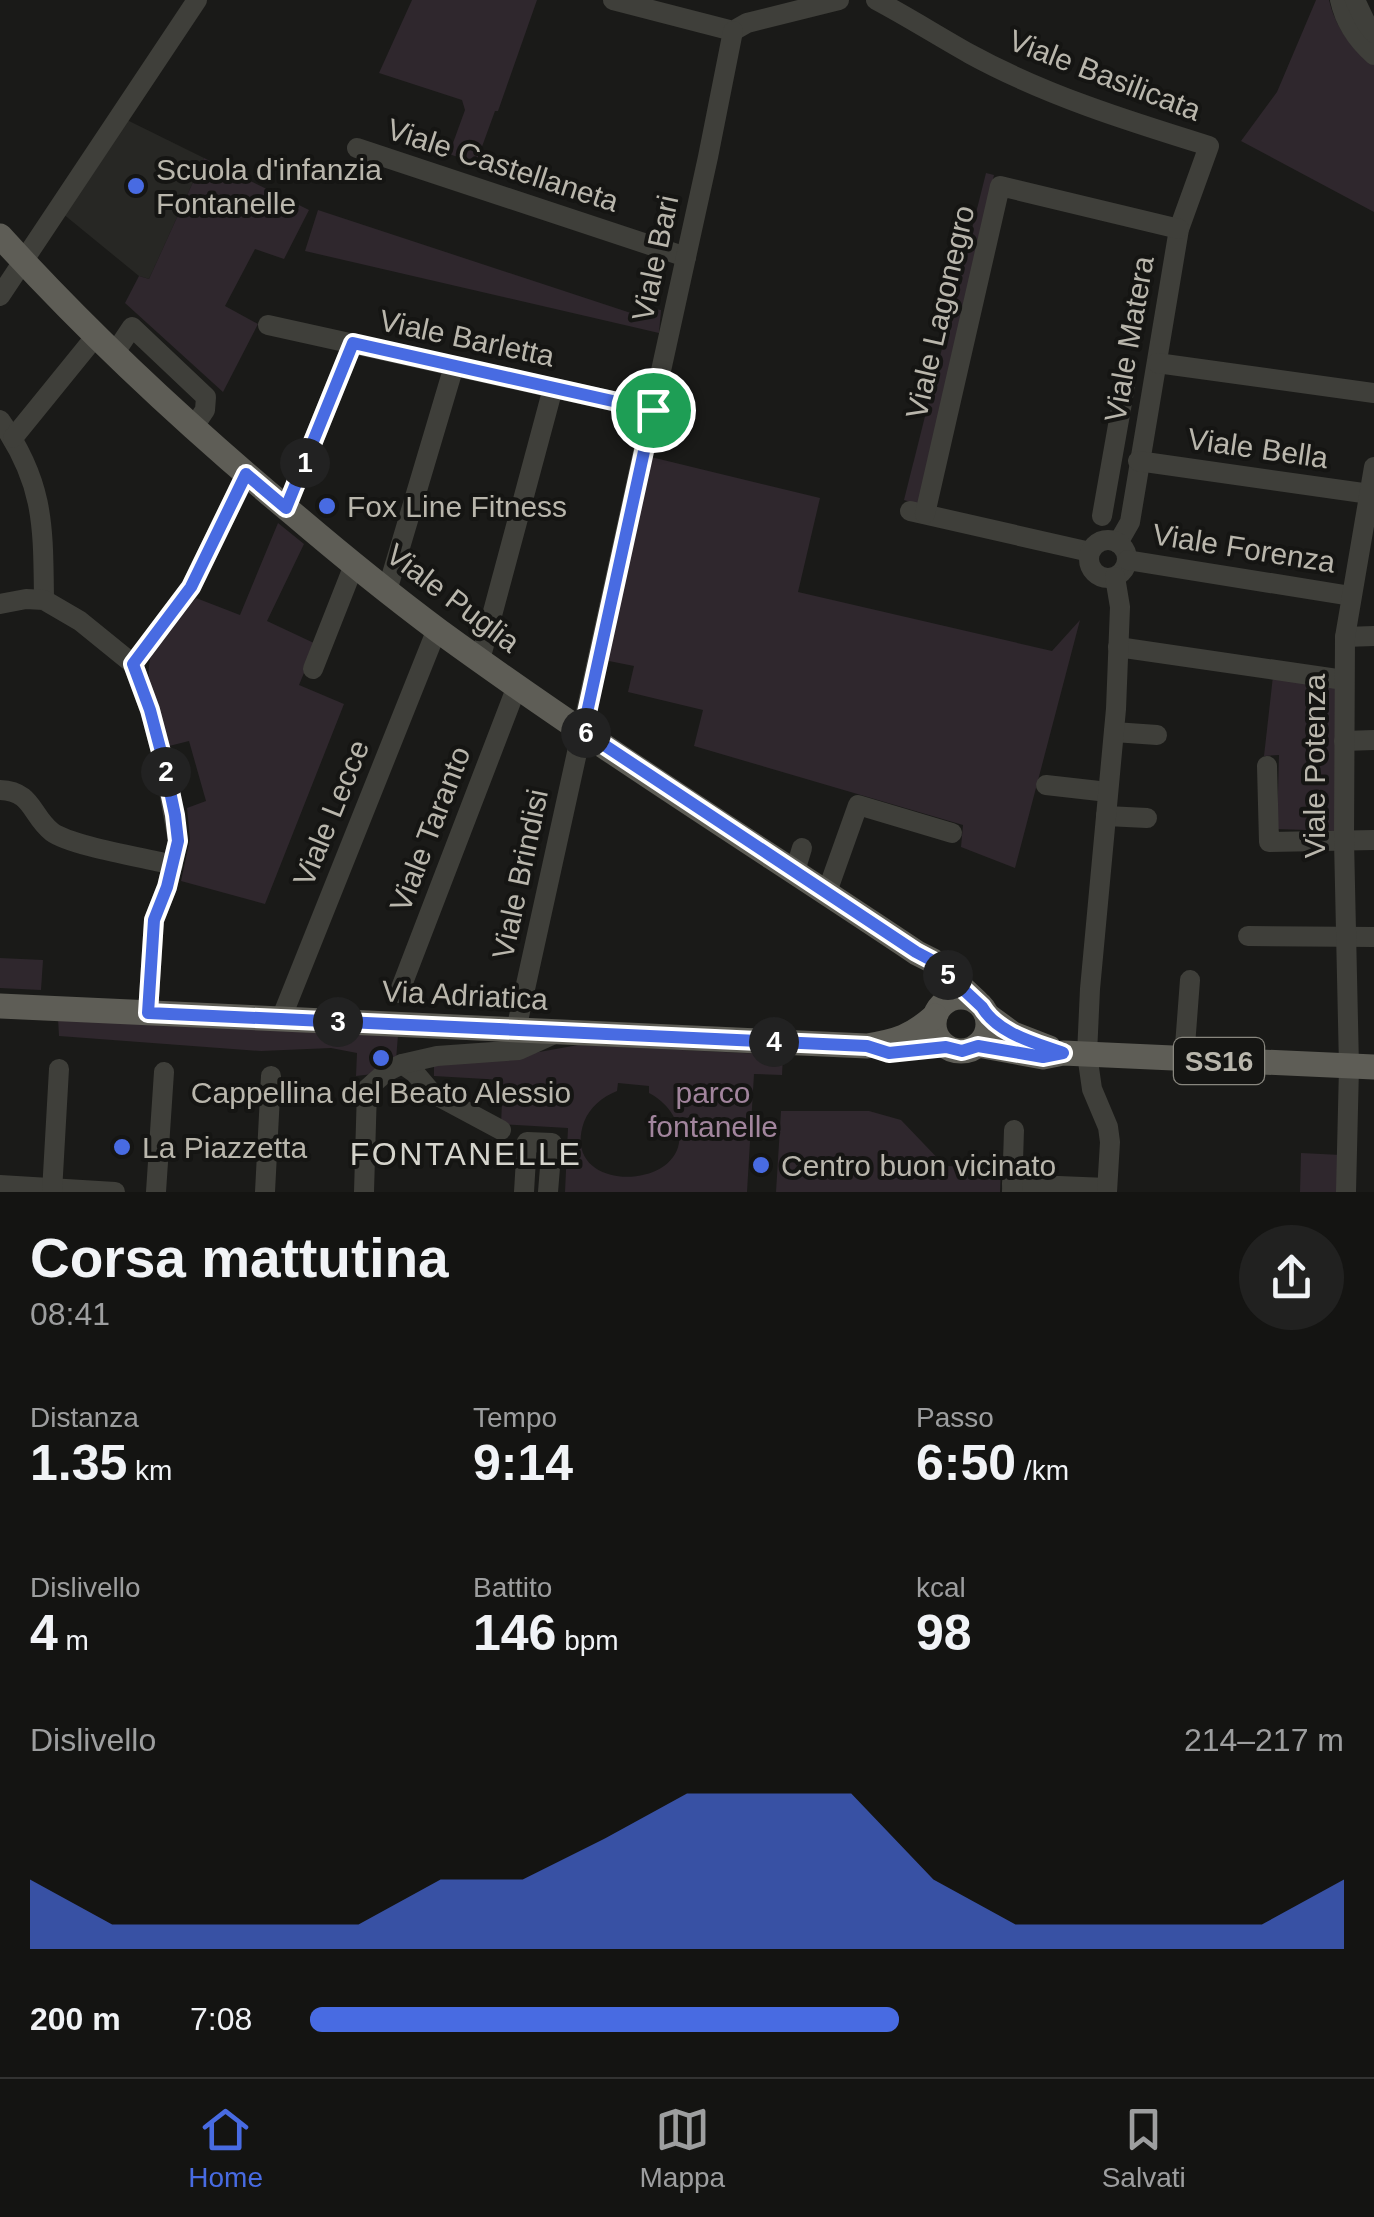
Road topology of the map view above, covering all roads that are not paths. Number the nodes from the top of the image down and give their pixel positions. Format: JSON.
{"nodes":[{"id":1,"x":198,"y":0,"type":"edge"},
{"id":2,"x":613,"y":0,"type":"edge"},
{"id":3,"x":839,"y":0,"type":"edge"},
{"id":4,"x":876,"y":0,"type":"edge"},
{"id":5,"x":1340,"y":0,"type":"edge"},
{"id":6,"x":1355,"y":0,"type":"edge"},
{"id":7,"x":733,"y":31,"type":"junction"},
{"id":8,"x":1374,"y":32,"type":"edge"},
{"id":9,"x":1374,"y":55,"type":"edge"},
{"id":10,"x":1209,"y":146,"type":"joint"},
{"id":11,"x":358,"y":148,"type":"dead end"},
{"id":12,"x":1178,"y":229,"type":"junction"},
{"id":13,"x":0,"y":236,"type":"edge"},
{"id":14,"x":686,"y":257,"type":"junction"},
{"id":15,"x":23,"y":261,"type":"junction"},
{"id":16,"x":0,"y":296,"type":"edge"},
{"id":17,"x":268,"y":324,"type":"dead end"},
{"id":18,"x":353,"y":343,"type":"junction"},
{"id":19,"x":104,"y":345,"type":"junction"},
{"id":20,"x":1156,"y":363,"type":"junction"},
{"id":21,"x":454,"y":366,"type":"junction"},
{"id":22,"x":1126,"y":380,"type":"dead end"},
{"id":23,"x":553,"y":388,"type":"junction"},
{"id":24,"x":1374,"y":393,"type":"edge"},
{"id":25,"x":653,"y":410,"type":"junction"},
{"id":26,"x":0,"y":420,"type":"edge"},
{"id":27,"x":1118,"y":422,"type":"junction"},
{"id":28,"x":1145,"y":426,"type":"junction"},
{"id":29,"x":12,"y":438,"type":"junction"},
{"id":30,"x":1138,"y":461,"type":"junction"},
{"id":31,"x":1374,"y":467,"type":"edge"},
{"id":32,"x":246,"y":474,"type":"junction"},
{"id":33,"x":1370,"y":494,"type":"junction"},
{"id":34,"x":286,"y":508,"type":"junction"},
{"id":35,"x":1102,"y":516,"type":"dead end"},
{"id":36,"x":1369,"y":534,"type":"edge"},
{"id":37,"x":1090,"y":552,"type":"junction"},
{"id":38,"x":1120,"y":560,"type":"junction"},
{"id":39,"x":354,"y":565,"type":"junction"},
{"id":40,"x":387,"y":591,"type":"junction"},
{"id":41,"x":1351,"y":596,"type":"junction"},
{"id":42,"x":44,"y":600,"type":"junction"},
{"id":43,"x":0,"y":604,"type":"edge"},
{"id":44,"x":437,"y":630,"type":"junction"},
{"id":45,"x":1346,"y":636,"type":"junction"},
{"id":46,"x":1374,"y":636,"type":"edge"},
{"id":47,"x":1118,"y":647,"type":"junction"},
{"id":48,"x":480,"y":660,"type":"junction"},
{"id":49,"x":133,"y":664,"type":"junction"},
{"id":50,"x":313,"y":669,"type":"dead end"},
{"id":51,"x":1344,"y":680,"type":"junction"},
{"id":52,"x":517,"y":686,"type":"junction"},
{"id":53,"x":583,"y":731,"type":"junction"},
{"id":54,"x":1114,"y":732,"type":"junction"},
{"id":55,"x":1157,"y":735,"type":"dead end"},
{"id":56,"x":1374,"y":740,"type":"edge"},
{"id":57,"x":1344,"y":741,"type":"junction"},
{"id":58,"x":1267,"y":766,"type":"dead end"},
{"id":59,"x":1046,"y":785,"type":"dead end"},
{"id":60,"x":0,"y":790,"type":"edge"},
{"id":61,"x":1108,"y":792,"type":"junction"},
{"id":62,"x":1106,"y":816,"type":"junction"},
{"id":63,"x":1147,"y":818,"type":"dead end"},
{"id":64,"x":952,"y":833,"type":"dead end"},
{"id":65,"x":1344,"y":840,"type":"junction"},
{"id":66,"x":1374,"y":840,"type":"edge"},
{"id":67,"x":173,"y":865,"type":"junction"},
{"id":68,"x":827,"y":892,"type":"junction"},
{"id":69,"x":1248,"y":936,"type":"dead end"},
{"id":70,"x":1346,"y":938,"type":"junction"},
{"id":71,"x":1374,"y":938,"type":"edge"},
{"id":72,"x":916,"y":952,"type":"junction"},
{"id":73,"x":1190,"y":980,"type":"dead end"},
{"id":74,"x":399,"y":993,"type":"dead end"},
{"id":75,"x":0,"y":1006,"type":"edge"},
{"id":76,"x":982,"y":1008,"type":"junction"},
{"id":77,"x":939,"y":1010,"type":"junction"},
{"id":78,"x":148,"y":1013,"type":"junction"},
{"id":79,"x":281,"y":1019,"type":"junction"},
{"id":80,"x":516,"y":1030,"type":"junction"},
{"id":81,"x":560,"y":1032,"type":"junction"},
{"id":82,"x":867,"y":1046,"type":"junction"},
{"id":83,"x":978,"y":1046,"type":"junction"},
{"id":84,"x":946,"y":1047,"type":"junction"},
{"id":85,"x":1066,"y":1048,"type":"junction"},
{"id":86,"x":1184,"y":1059,"type":"junction"},
{"id":87,"x":402,"y":1064,"type":"junction"},
{"id":88,"x":1361,"y":1067,"type":"edge"},
{"id":89,"x":60,"y":1069,"type":"dead end"},
{"id":90,"x":164,"y":1072,"type":"dead end"},
{"id":91,"x":272,"y":1076,"type":"dead end"},
{"id":92,"x":501,"y":1130,"type":"dead end"},
{"id":93,"x":1014,"y":1130,"type":"dead end"},
{"id":94,"x":0,"y":1185,"type":"edge"},
{"id":95,"x":1012,"y":1188,"type":"edge"},
{"id":96,"x":52,"y":1190,"type":"edge"},
{"id":97,"x":1107,"y":1190,"type":"edge"},
{"id":98,"x":115,"y":1192,"type":"edge"},
{"id":99,"x":156,"y":1192,"type":"edge"},
{"id":100,"x":265,"y":1192,"type":"edge"},
{"id":101,"x":364,"y":1192,"type":"edge"},
{"id":102,"x":524,"y":1192,"type":"edge"},
{"id":103,"x":548,"y":1192,"type":"edge"},
{"id":104,"x":1346,"y":1192,"type":"edge"}],
"edges":[{"from":1,"to":15,"type":"street"},
{"from":2,"to":7,"type":"street"},
{"from":3,"to":7,"type":"street"},
{"from":4,"to":10,"type":"street","name":"Viale Basilicata"},
{"from":5,"to":9,"type":"street"},
{"from":6,"to":8,"type":"street"},
{"from":7,"to":14,"type":"street","name":"Viale Bari"},
{"from":10,"to":12,"type":"street","name":"Viale Matera"},
{"from":11,"to":14,"type":"street","name":"Viale Castellaneta"},
{"from":12,"to":20,"type":"street","name":"Viale Matera"},
{"from":12,"to":37,"type":"street","name":"Viale Lagonegro"},
{"from":13,"to":15,"type":"main road","name":"Viale Puglia"},
{"from":14,"to":25,"type":"street","name":"Viale Bari"},
{"from":15,"to":16,"type":"street"},
{"from":15,"to":19,"type":"main road","name":"Viale Puglia"},
{"from":17,"to":18,"type":"street","name":"Viale Barletta"},
{"from":18,"to":21,"type":"street","name":"Viale Barletta"},
{"from":18,"to":34,"type":"street"},
{"from":19,"to":29,"type":"street"},
{"from":19,"to":32,"type":"main road","name":"Viale Puglia"},
{"from":20,"to":24,"type":"street"},
{"from":20,"to":28,"type":"street","name":"Viale Matera"},
{"from":21,"to":23,"type":"street","name":"Viale Barletta"},
{"from":21,"to":40,"type":"street"},
{"from":22,"to":27,"type":"street"},
{"from":23,"to":25,"type":"street","name":"Viale Barletta"},
{"from":23,"to":48,"type":"street"},
{"from":25,"to":53,"type":"street","name":"Viale Bari"},
{"from":26,"to":29,"type":"street"},
{"from":27,"to":28,"type":"street"},
{"from":27,"to":35,"type":"street"},
{"from":28,"to":30,"type":"street","name":"Viale Matera"},
{"from":29,"to":42,"type":"street"},
{"from":30,"to":33,"type":"street","name":"Viale Bella"},
{"from":30,"to":38,"type":"street","name":"Viale Matera"},
{"from":31,"to":33,"type":"street","name":"Viale Potenza"},
{"from":32,"to":34,"type":"main road","name":"Viale Puglia"},
{"from":32,"to":49,"type":"street"},
{"from":33,"to":36,"type":"street","name":"Viale Potenza"},
{"from":34,"to":39,"type":"main road","name":"Viale Puglia"},
{"from":36,"to":41,"type":"street","name":"Viale Potenza"},
{"from":37,"to":38,"type":"street"},
{"from":37,"to":38,"type":"street"},
{"from":38,"to":41,"type":"street","name":"Viale Forenza"},
{"from":38,"to":47,"type":"street","name":"Viale Matera"},
{"from":39,"to":40,"type":"main road","name":"Viale Puglia"},
{"from":39,"to":50,"type":"street"},
{"from":40,"to":44,"type":"main road","name":"Viale Puglia"},
{"from":41,"to":45,"type":"street","name":"Viale Potenza"},
{"from":42,"to":43,"type":"street"},
{"from":42,"to":49,"type":"street"},
{"from":44,"to":48,"type":"main road","name":"Viale Puglia"},
{"from":44,"to":79,"type":"street","name":"Viale Lecce"},
{"from":45,"to":46,"type":"street"},
{"from":45,"to":51,"type":"street","name":"Viale Potenza"},
{"from":47,"to":51,"type":"street"},
{"from":47,"to":54,"type":"street","name":"Viale Matera"},
{"from":48,"to":52,"type":"main road","name":"Viale Puglia"},
{"from":49,"to":67,"type":"street"},
{"from":51,"to":57,"type":"street","name":"Viale Potenza"},
{"from":52,"to":53,"type":"main road","name":"Viale Puglia"},
{"from":52,"to":74,"type":"street","name":"Viale Taranto"},
{"from":53,"to":68,"type":"main road","name":"Viale Puglia"},
{"from":53,"to":80,"type":"street","name":"Viale Brindisi"},
{"from":54,"to":55,"type":"street"},
{"from":54,"to":61,"type":"street","name":"Viale Matera"},
{"from":56,"to":57,"type":"street"},
{"from":57,"to":65,"type":"street","name":"Viale Potenza"},
{"from":58,"to":65,"type":"street"},
{"from":59,"to":61,"type":"street"},
{"from":60,"to":67,"type":"street"},
{"from":61,"to":62,"type":"street","name":"Viale Matera"},
{"from":62,"to":63,"type":"street"},
{"from":62,"to":85,"type":"street","name":"Viale Matera"},
{"from":64,"to":68,"type":"street"},
{"from":65,"to":66,"type":"street"},
{"from":65,"to":70,"type":"street","name":"Viale Potenza"},
{"from":67,"to":78,"type":"street"},
{"from":68,"to":72,"type":"main road","name":"Viale Puglia"},
{"from":69,"to":70,"type":"street"},
{"from":70,"to":71,"type":"street"},
{"from":70,"to":88,"type":"street","name":"Viale Potenza"},
{"from":72,"to":76,"type":"main road","name":"Viale Puglia"},
{"from":72,"to":77,"type":"main road","name":"Viale Puglia"},
{"from":73,"to":86,"type":"street"},
{"from":75,"to":78,"type":"main road","name":"Via Adriatica","number":"SS16"},
{"from":76,"to":77,"type":"main road","number":"SS16"},
{"from":76,"to":83,"type":"main road"},
{"from":76,"to":85,"type":"main road","number":"SS16"},
{"from":77,"to":82,"type":"main road","name":"Via Adriatica","number":"SS16"},
{"from":77,"to":84,"type":"main road"},
{"from":78,"to":79,"type":"main road","name":"Via Adriatica","number":"SS16"},
{"from":79,"to":80,"type":"main road","name":"Via Adriatica","number":"SS16"},
{"from":80,"to":81,"type":"main road","name":"Via Adriatica","number":"SS16"},
{"from":81,"to":82,"type":"main road","name":"Via Adriatica","number":"SS16"},
{"from":81,"to":87,"type":"street"},
{"from":82,"to":84,"type":"main road","name":"Via Adriatica","number":"SS16"},
{"from":83,"to":84,"type":"main road","number":"SS16"},
{"from":83,"to":85,"type":"main road","number":"SS16"},
{"from":85,"to":86,"type":"main road","number":"SS16"},
{"from":85,"to":97,"type":"street","name":"Viale Matera"},
{"from":86,"to":88,"type":"main road","number":"SS16"},
{"from":87,"to":92,"type":"street"},
{"from":87,"to":101,"type":"street"},
{"from":88,"to":104,"type":"street","name":"Viale Potenza"},
{"from":89,"to":96,"type":"street"},
{"from":90,"to":99,"type":"street"},
{"from":91,"to":100,"type":"street"},
{"from":93,"to":95,"type":"street"},
{"from":94,"to":96,"type":"street"},
{"from":95,"to":97,"type":"street"},
{"from":96,"to":98,"type":"street"},
{"from":102,"to":103,"type":"street"}]}
